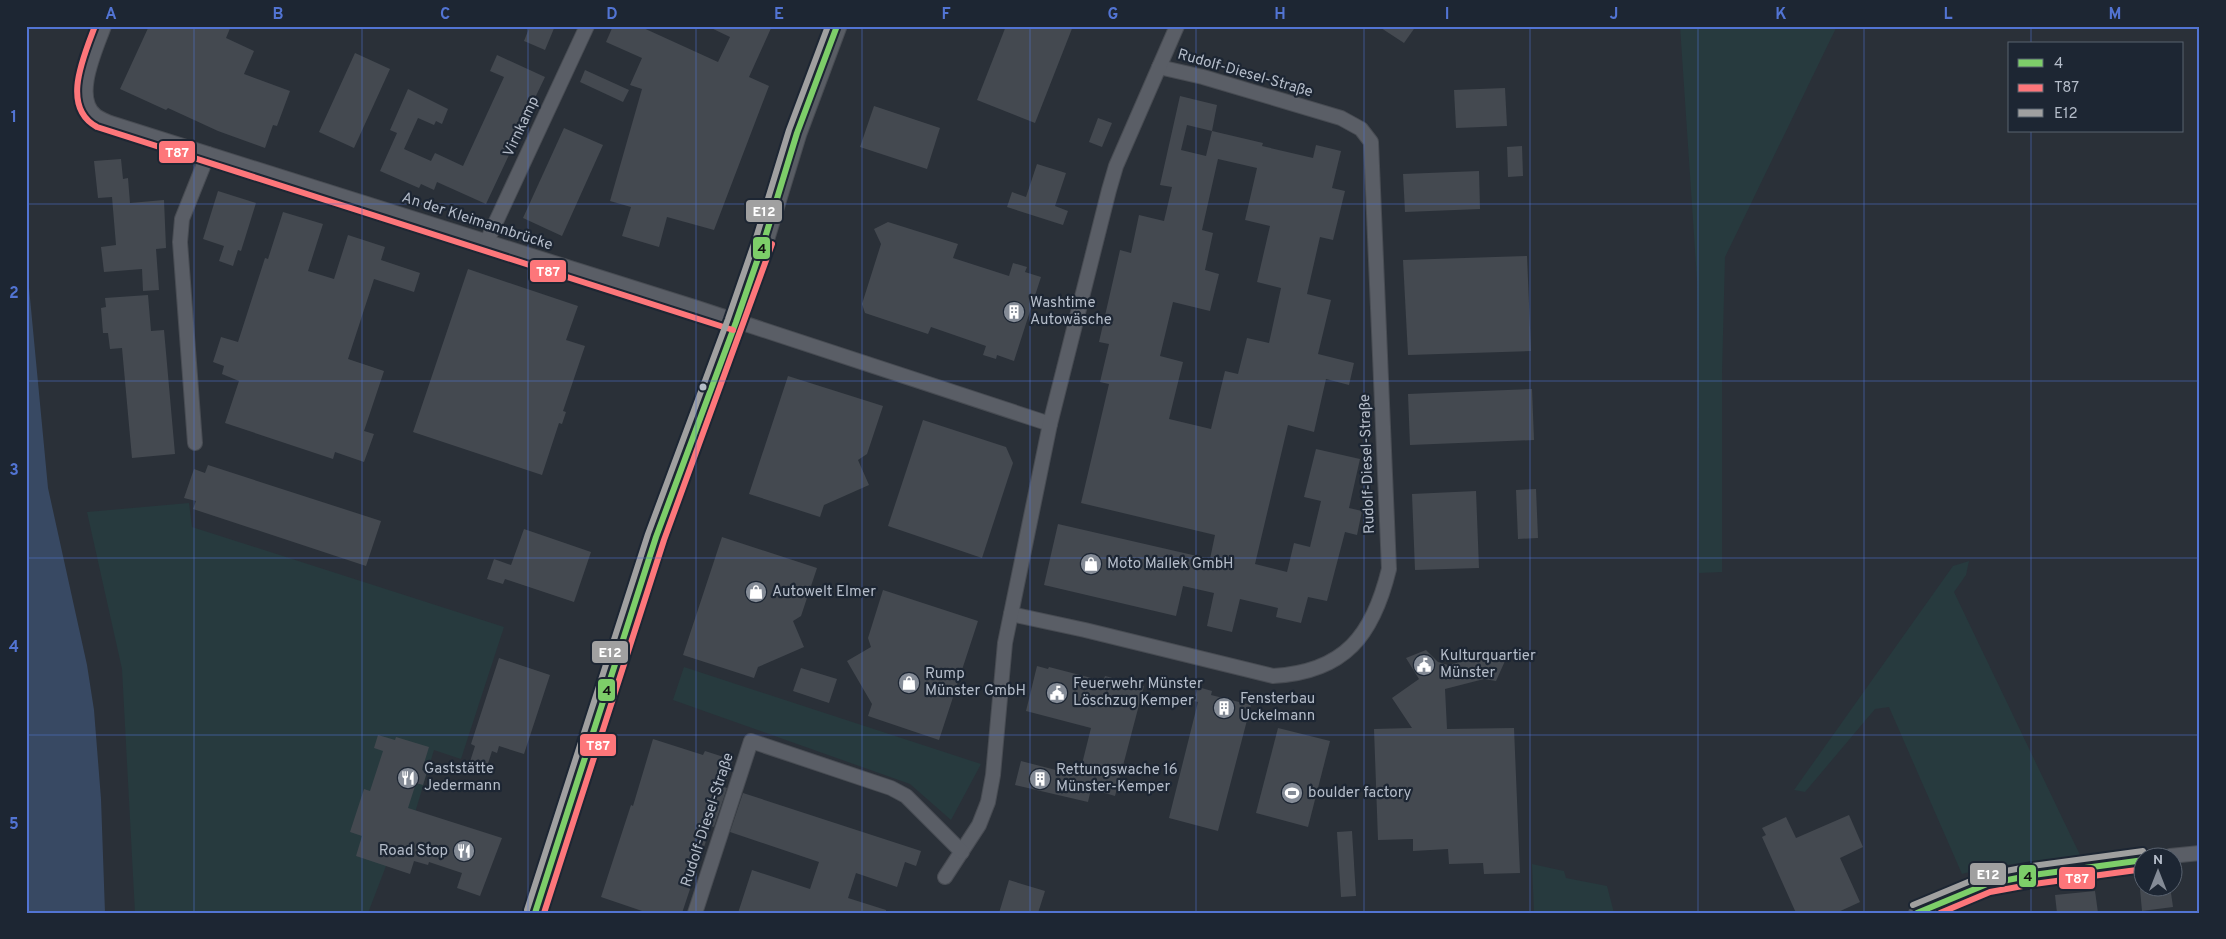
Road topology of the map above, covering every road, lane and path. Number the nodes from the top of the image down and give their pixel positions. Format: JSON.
{"nodes":[{"id":1,"x":104,"y":26,"type":"edge"},
{"id":2,"x":586,"y":26,"type":"edge"},
{"id":3,"x":837,"y":26,"type":"edge"},
{"id":4,"x":1177,"y":26,"type":"edge"},
{"id":5,"x":1159,"y":67,"type":"junction"},
{"id":6,"x":208,"y":154,"type":"junction"},
{"id":7,"x":487,"y":241,"type":"junction"},
{"id":8,"x":736,"y":322,"type":"junction"},
{"id":9,"x":1050,"y":424,"type":"junction"},
{"id":10,"x":195,"y":443,"type":"dead end"},
{"id":11,"x":1011,"y":614,"type":"junction"},
{"id":12,"x":962,"y":852,"type":"junction"},
{"id":13,"x":2200,"y":852,"type":"edge"},
{"id":14,"x":2184,"y":854,"type":"edge"},
{"id":15,"x":2134,"y":861,"type":"edge"},
{"id":16,"x":945,"y":877,"type":"dead end"},
{"id":17,"x":534,"y":913,"type":"edge"},
{"id":18,"x":695,"y":913,"type":"edge"},
{"id":19,"x":1916,"y":913,"type":"edge"}],
"edges":[{"from":1,"to":6,"type":"street","name":"An der Kleimannbrücke"},
{"from":2,"to":7,"type":"street","name":"Virnkamp"},
{"from":3,"to":8,"type":"main road"},
{"from":4,"to":5,"type":"street","name":"Rudolf-Diesel-Straße"},
{"from":5,"to":9,"type":"street","name":"Rudolf-Diesel-Straße"},
{"from":5,"to":11,"type":"street","name":"Rudolf-Diesel-Straße"},
{"from":6,"to":7,"type":"street","name":"An der Kleimannbrücke"},
{"from":6,"to":10,"type":"street"},
{"from":7,"to":8,"type":"street","name":"An der Kleimannbrücke"},
{"from":8,"to":9,"type":"street"},
{"from":8,"to":17,"type":"main road"},
{"from":9,"to":11,"type":"street","name":"Rudolf-Diesel-Straße"},
{"from":11,"to":12,"type":"street","name":"Rudolf-Diesel-Straße"},
{"from":12,"to":16,"type":"street","name":"Rudolf-Diesel-Straße"},
{"from":12,"to":18,"type":"street","name":"Rudolf-Diesel-Straße"},
{"from":13,"to":14,"type":"street"},
{"from":15,"to":19,"type":"street"}]}
